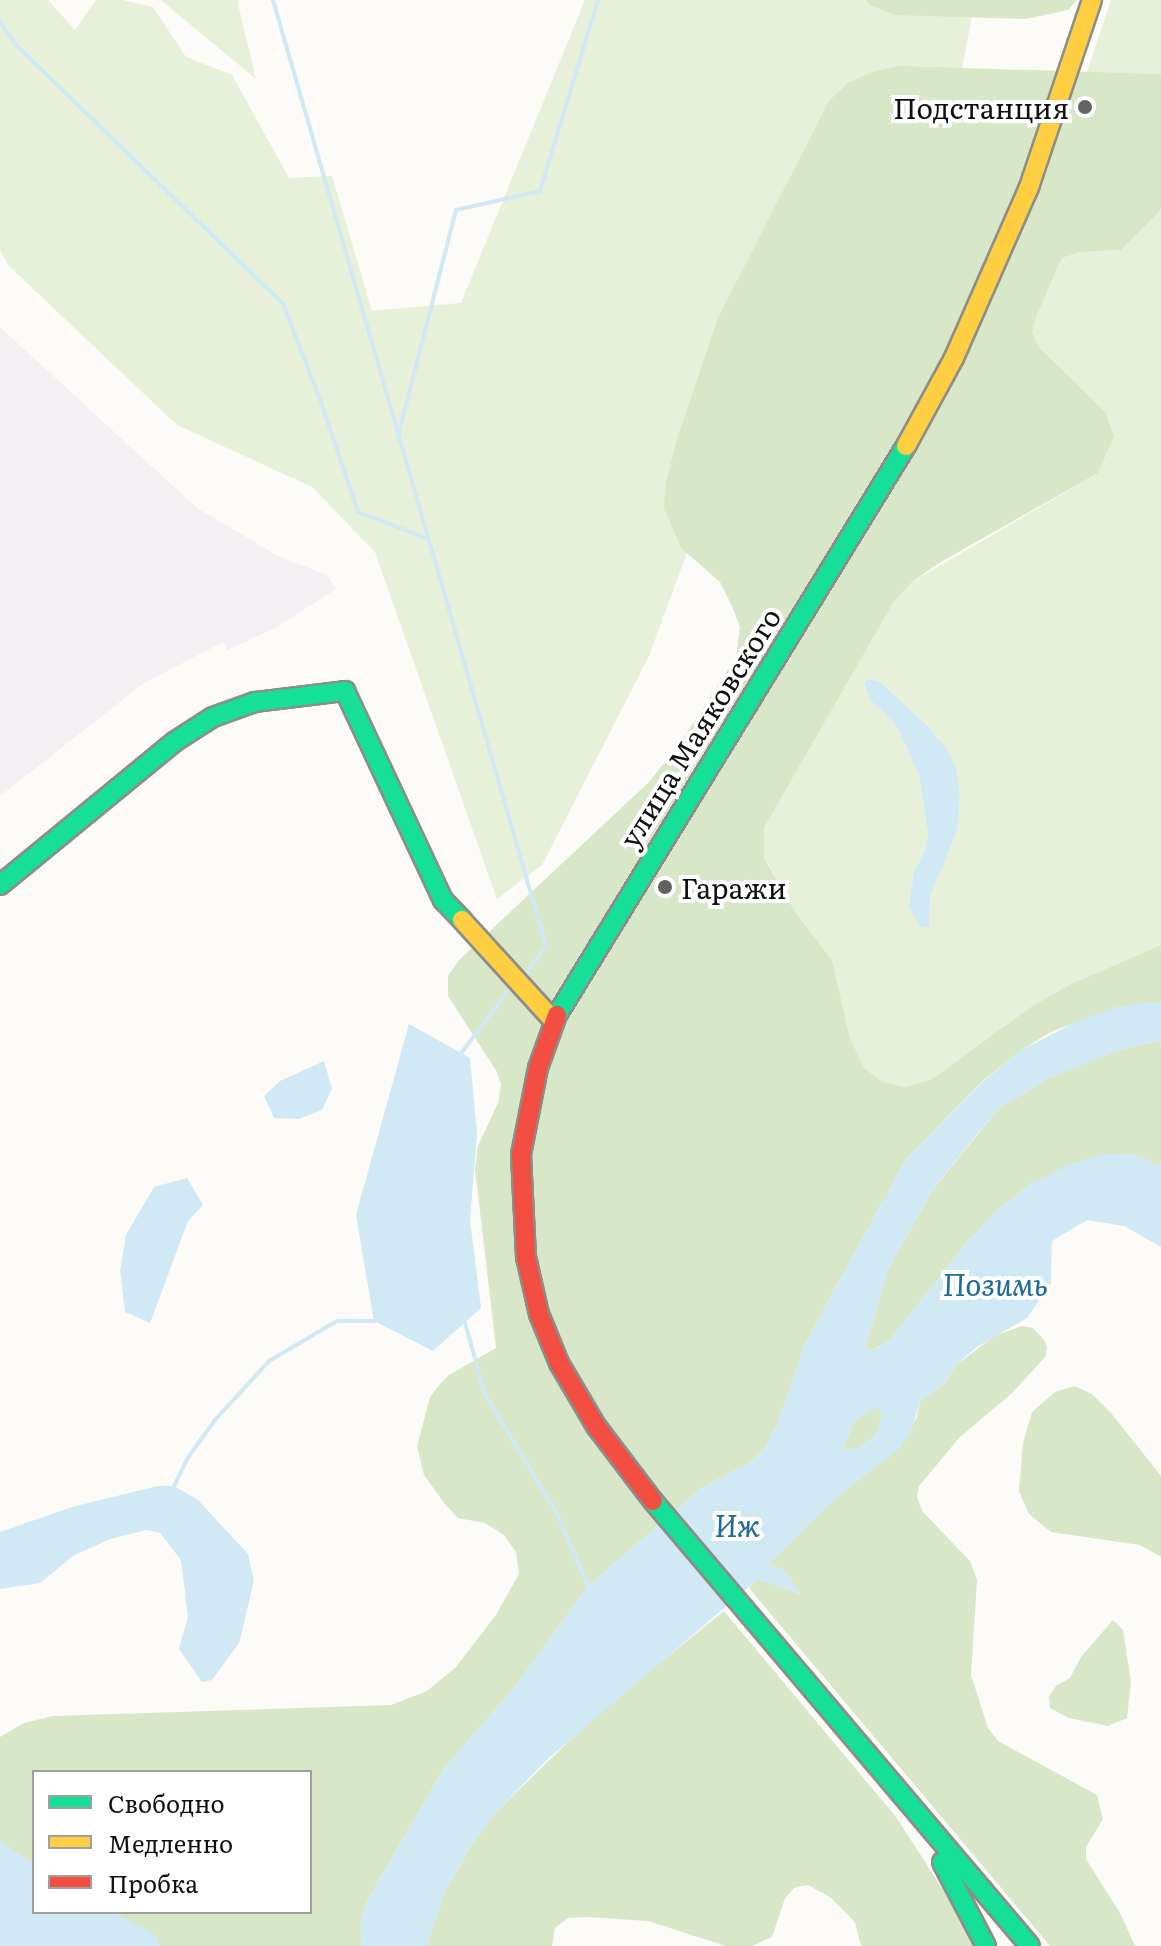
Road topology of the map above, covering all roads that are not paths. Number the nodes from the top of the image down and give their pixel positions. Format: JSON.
{"nodes":[{"id":1,"x":1092,"y":0,"type":"edge"},
{"id":2,"x":0,"y":885,"type":"edge"},
{"id":3,"x":554,"y":1021,"type":"junction"},
{"id":4,"x":880,"y":1773,"type":"junction"},
{"id":5,"x":986,"y":1946,"type":"edge"},
{"id":6,"x":1030,"y":1946,"type":"edge"}],
"edges":[{"from":1,"to":3,"type":"main road","name":"улица Маяковского"},
{"from":2,"to":3,"type":"main road"},
{"from":3,"to":4,"type":"main road","name":"улица Маяковского"},
{"from":4,"to":5,"type":"main road"},
{"from":4,"to":6,"type":"main road"}]}
